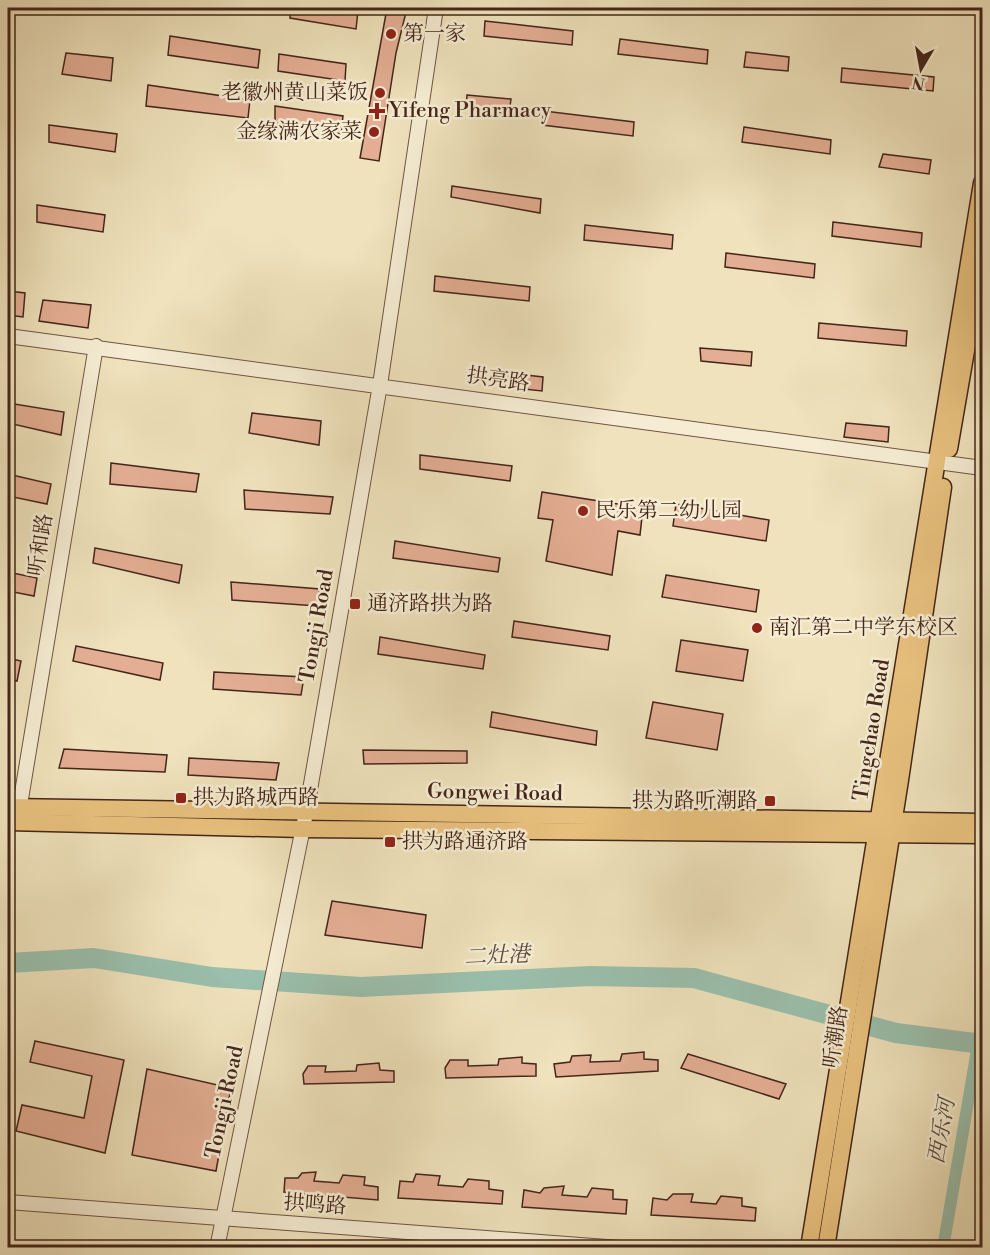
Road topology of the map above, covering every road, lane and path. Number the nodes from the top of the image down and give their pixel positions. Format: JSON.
{"nodes":[{"id":1,"x":436,"y":8,"type":"edge"},
{"id":2,"x":982,"y":183,"type":"edge"},
{"id":3,"x":982,"y":258,"type":"edge"},
{"id":4,"x":8,"y":336,"type":"edge"},
{"id":5,"x":96,"y":346,"type":"junction"},
{"id":6,"x":380,"y":385,"type":"junction"},
{"id":7,"x":941,"y":463,"type":"junction"},
{"id":8,"x":982,"y":468,"type":"edge"},
{"id":9,"x":13,"y":815,"type":"edge"},
{"id":10,"x":304,"y":821,"type":"junction"},
{"id":11,"x":982,"y":822,"type":"edge"},
{"id":12,"x":886,"y":827,"type":"junction"},
{"id":13,"x":982,"y":835,"type":"edge"},
{"id":14,"x":848,"y":1058,"type":"junction"},
{"id":15,"x":8,"y":1202,"type":"edge"},
{"id":16,"x":222,"y":1220,"type":"junction"},
{"id":17,"x":217,"y":1248,"type":"edge"},
{"id":18,"x":620,"y":1248,"type":"edge"},
{"id":19,"x":809,"y":1248,"type":"edge"},
{"id":20,"x":826,"y":1248,"type":"edge"}],
"edges":[{"from":1,"to":6,"type":"street","name":"Tongji Road"},
{"from":2,"to":7,"type":"main road","name":"Tingchao Road"},
{"from":3,"to":7,"type":"main road","name":"Tingchao Road"},
{"from":4,"to":5,"type":"street","name":"拱亮路"},
{"from":5,"to":6,"type":"street","name":"拱亮路"},
{"from":5,"to":9,"type":"street","name":"听和路"},
{"from":6,"to":7,"type":"street","name":"拱亮路"},
{"from":6,"to":10,"type":"street","name":"Tongji Road"},
{"from":7,"to":8,"type":"street","name":"拱亮路"},
{"from":7,"to":12,"type":"main road","name":"Tingchao Road"},
{"from":9,"to":10,"type":"main road","name":"Gongwei Road"},
{"from":10,"to":12,"type":"main road","name":"Gongwei Road"},
{"from":10,"to":16,"type":"street","name":"Tongji Road"},
{"from":11,"to":12,"type":"main road","name":"Gongwei Road"},
{"from":12,"to":13,"type":"main road","name":"Gongwei Road"},
{"from":12,"to":14,"type":"main road","name":"听潮路"},
{"from":14,"to":19,"type":"main road"},
{"from":14,"to":20,"type":"main road","name":"听潮路"},
{"from":15,"to":16,"type":"street","name":"拱鸣路"},
{"from":16,"to":17,"type":"street","name":"Tongji Road"},
{"from":16,"to":18,"type":"street","name":"拱鸣路"}]}
